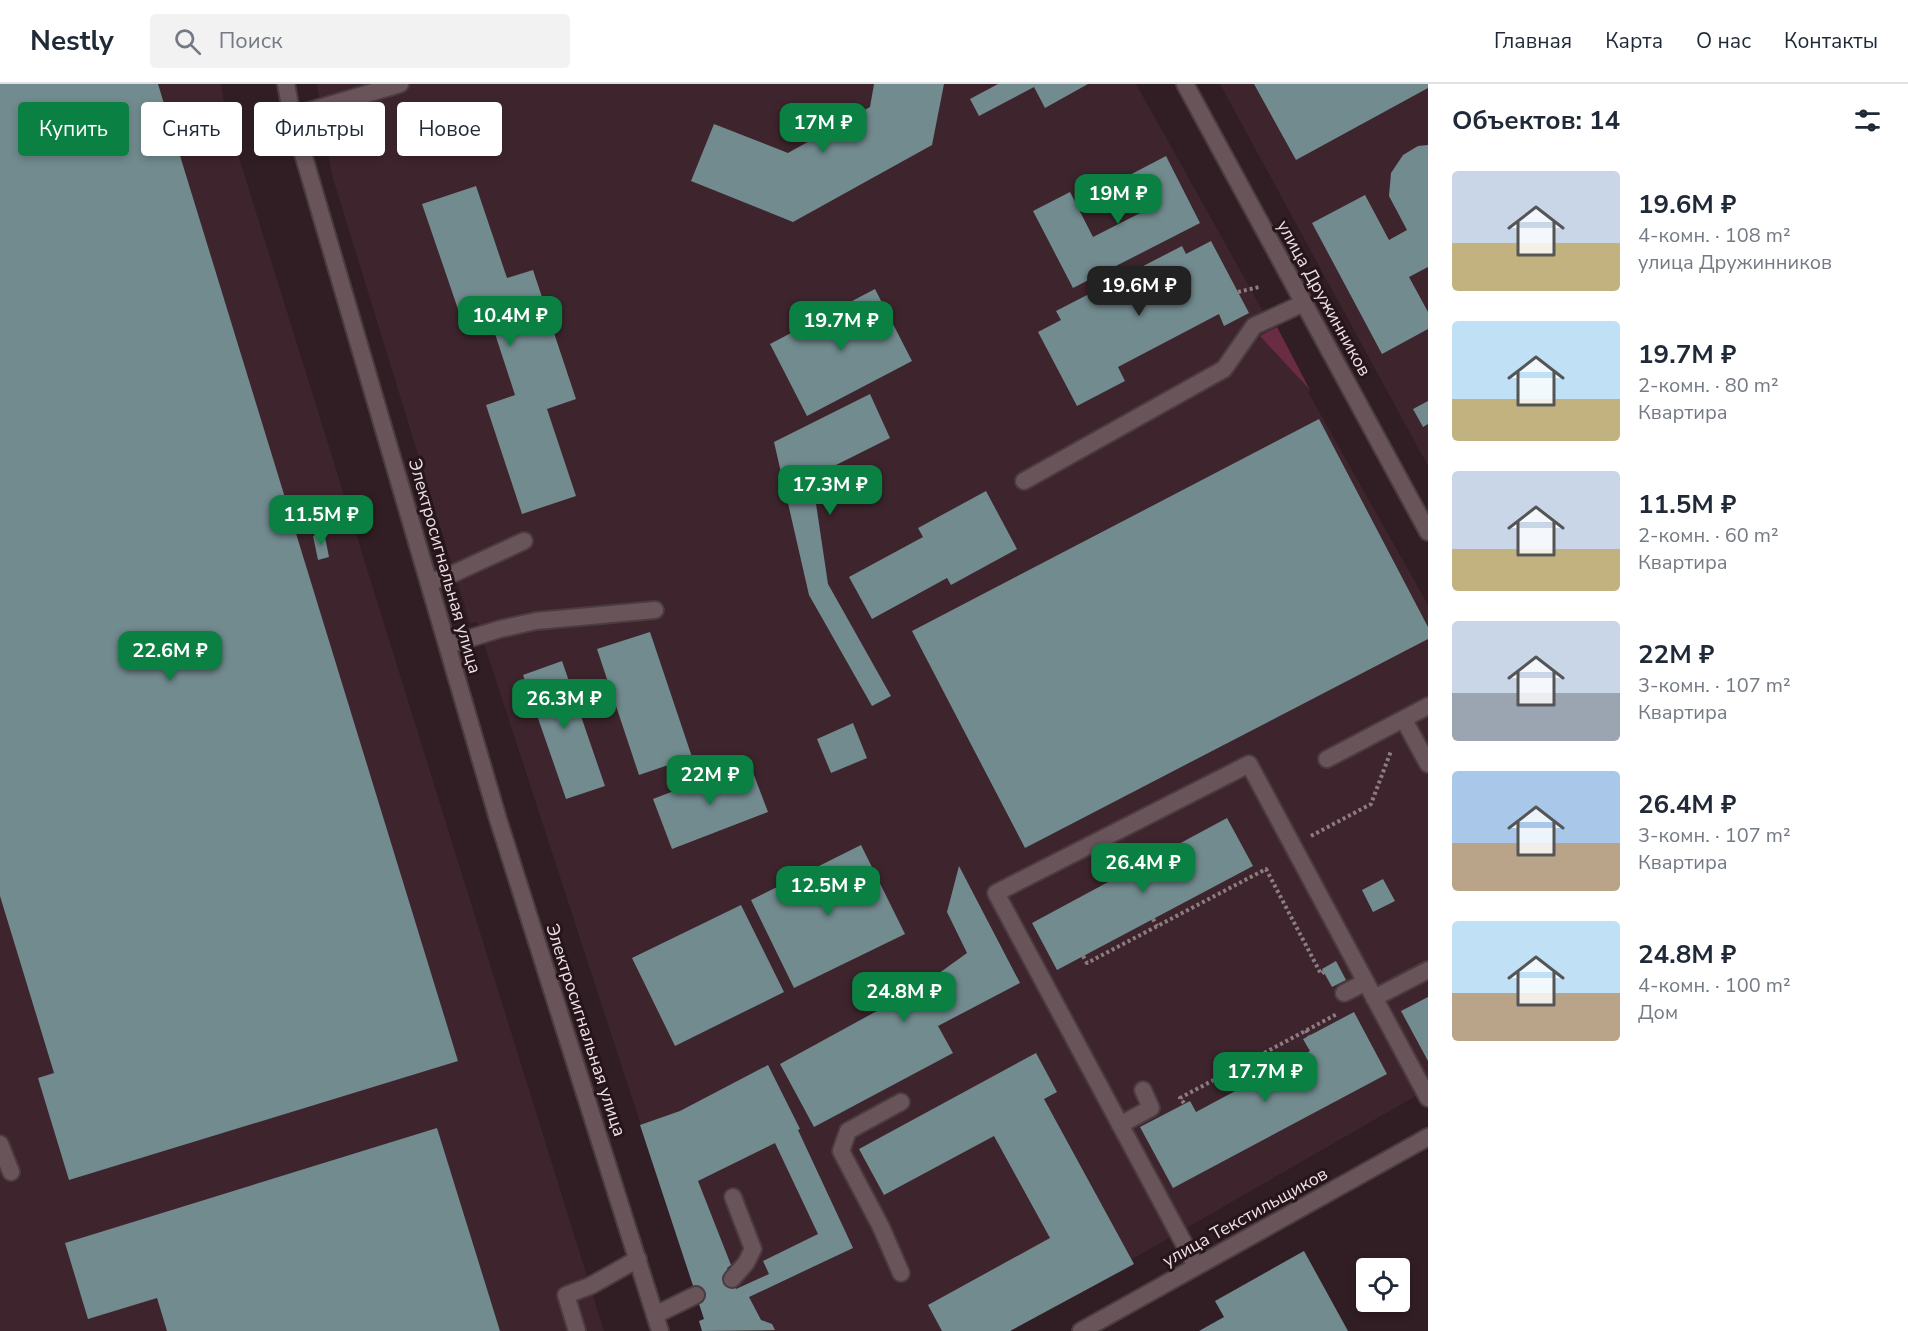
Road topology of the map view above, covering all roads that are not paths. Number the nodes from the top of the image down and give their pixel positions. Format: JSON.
{"nodes":[{"id":1,"x":286,"y":84,"type":"edge"},
{"id":2,"x":399,"y":84,"type":"edge"},
{"id":3,"x":1185,"y":84,"type":"edge"},
{"id":4,"x":289,"y":102,"type":"edge"},
{"id":5,"x":339,"y":102,"type":"edge"},
{"id":6,"x":304,"y":156,"type":"edge"},
{"id":7,"x":1304,"y":303,"type":"junction"},
{"id":8,"x":1024,"y":481,"type":"dead end"},
{"id":9,"x":1428,"y":532,"type":"edge"},
{"id":10,"x":524,"y":541,"type":"dead end"},
{"id":11,"x":429,"y":582,"type":"junction"},
{"id":12,"x":655,"y":610,"type":"dead end"},
{"id":13,"x":448,"y":645,"type":"junction"},
{"id":14,"x":1428,"y":706,"type":"edge"},
{"id":15,"x":1404,"y":720,"type":"junction"},
{"id":16,"x":1327,"y":759,"type":"dead end"},
{"id":17,"x":1428,"y":764,"type":"edge"},
{"id":18,"x":1428,"y":970,"type":"edge"},
{"id":19,"x":1366,"y":982,"type":"junction"},
{"id":20,"x":1344,"y":993,"type":"dead end"},
{"id":21,"x":1374,"y":998,"type":"junction"},
{"id":22,"x":1143,"y":1090,"type":"dead end"},
{"id":23,"x":1428,"y":1098,"type":"edge"},
{"id":24,"x":901,"y":1102,"type":"dead end"},
{"id":25,"x":1120,"y":1125,"type":"junction"},
{"id":26,"x":1428,"y":1137,"type":"edge"},
{"id":27,"x":0,"y":1144,"type":"edge"},
{"id":28,"x":11,"y":1172,"type":"dead end"},
{"id":29,"x":733,"y":1197,"type":"dead end"},
{"id":30,"x":638,"y":1259,"type":"junction"},
{"id":31,"x":1196,"y":1266,"type":"junction"},
{"id":32,"x":901,"y":1273,"type":"dead end"},
{"id":33,"x":732,"y":1279,"type":"dead end"},
{"id":34,"x":696,"y":1295,"type":"dead end"},
{"id":35,"x":655,"y":1315,"type":"junction"},
{"id":36,"x":577,"y":1331,"type":"edge"},
{"id":37,"x":660,"y":1331,"type":"edge"},
{"id":38,"x":1081,"y":1331,"type":"edge"}],
"edges":[{"from":1,"to":4,"type":"street","name":"Электросигнальная улица"},
{"from":2,"to":5,"type":"street"},
{"from":3,"to":7,"type":"street","name":"улица Дружинников"},
{"from":6,"to":11,"type":"street","name":"Электросигнальная улица"},
{"from":7,"to":8,"type":"street"},
{"from":7,"to":9,"type":"street","name":"улица Дружинников"},
{"from":10,"to":11,"type":"street"},
{"from":11,"to":13,"type":"street","name":"Электросигнальная улица"},
{"from":12,"to":13,"type":"street"},
{"from":13,"to":30,"type":"street","name":"Электросигнальная улица"},
{"from":14,"to":15,"type":"street"},
{"from":15,"to":16,"type":"street"},
{"from":15,"to":17,"type":"street"},
{"from":18,"to":21,"type":"street"},
{"from":19,"to":20,"type":"street"},
{"from":19,"to":21,"type":"street"},
{"from":19,"to":25,"type":"street"},
{"from":21,"to":23,"type":"street"},
{"from":22,"to":25,"type":"street"},
{"from":24,"to":32,"type":"street"},
{"from":25,"to":31,"type":"street"},
{"from":26,"to":31,"type":"street","name":"улица Текстильщиков"},
{"from":27,"to":28,"type":"street"},
{"from":29,"to":33,"type":"street"},
{"from":30,"to":35,"type":"street","name":"Электросигнальная улица"},
{"from":30,"to":36,"type":"street"},
{"from":31,"to":38,"type":"street","name":"улица Текстильщиков"},
{"from":34,"to":35,"type":"street"},
{"from":35,"to":37,"type":"street","name":"Электросигнальная улица"}]}
